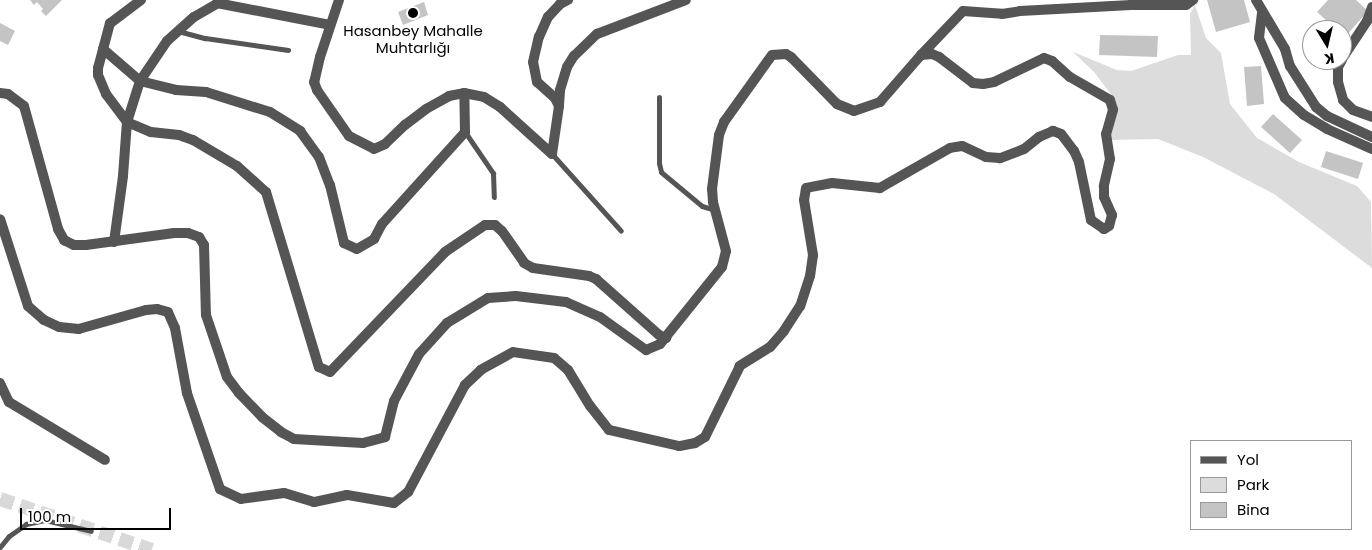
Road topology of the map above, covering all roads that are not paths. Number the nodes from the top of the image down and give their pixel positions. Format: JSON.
{"nodes":[{"id":1,"x":141,"y":0,"type":"edge"},
{"id":2,"x":339,"y":0,"type":"edge"},
{"id":3,"x":576,"y":0,"type":"edge"},
{"id":4,"x":686,"y":0,"type":"edge"},
{"id":5,"x":1193,"y":0,"type":"edge"},
{"id":6,"x":1256,"y":0,"type":"edge"},
{"id":7,"x":220,"y":2,"type":"edge"},
{"id":8,"x":564,"y":2,"type":"edge"},
{"id":9,"x":1372,"y":7,"type":"edge"},
{"id":10,"x":1262,"y":13,"type":"junction"},
{"id":11,"x":330,"y":25,"type":"junction"},
{"id":12,"x":178,"y":32,"type":"junction"},
{"id":13,"x":1352,"y":44,"type":"edge"},
{"id":14,"x":103,"y":49,"type":"junction"},
{"id":15,"x":288,"y":50,"type":"dead end"},
{"id":16,"x":921,"y":55,"type":"junction"},
{"id":17,"x":1338,"y":70,"type":"edge"},
{"id":18,"x":140,"y":81,"type":"junction"},
{"id":19,"x":0,"y":92,"type":"edge"},
{"id":20,"x":464,"y":93,"type":"junction"},
{"id":21,"x":660,"y":97,"type":"dead end"},
{"id":22,"x":559,"y":106,"type":"junction"},
{"id":23,"x":1372,"y":117,"type":"edge"},
{"id":24,"x":127,"y":122,"type":"junction"},
{"id":25,"x":465,"y":132,"type":"junction"},
{"id":26,"x":1372,"y":137,"type":"edge"},
{"id":27,"x":1372,"y":149,"type":"edge"},
{"id":28,"x":552,"y":154,"type":"junction"},
{"id":29,"x":494,"y":197,"type":"dead end"},
{"id":30,"x":715,"y":210,"type":"junction"},
{"id":31,"x":0,"y":218,"type":"edge"},
{"id":32,"x":621,"y":231,"type":"dead end"},
{"id":33,"x":114,"y":242,"type":"junction"},
{"id":34,"x":666,"y":338,"type":"junction"},
{"id":35,"x":0,"y":383,"type":"edge"},
{"id":36,"x":105,"y":460,"type":"dead end"},
{"id":37,"x":91,"y":531,"type":"dead end"},
{"id":38,"x":0,"y":547,"type":"edge"}],
"edges":[{"from":1,"to":14,"type":"street"},
{"from":2,"to":11,"type":"street"},
{"from":3,"to":8,"type":"lane"},
{"from":4,"to":22,"type":"street"},
{"from":5,"to":16,"type":"street"},
{"from":6,"to":10,"type":"street"},
{"from":7,"to":11,"type":"street"},
{"from":7,"to":12,"type":"street"},
{"from":8,"to":22,"type":"street"},
{"from":9,"to":13,"type":"street"},
{"from":10,"to":26,"type":"street"},
{"from":10,"to":27,"type":"street"},
{"from":11,"to":20,"type":"street"},
{"from":12,"to":15,"type":"lane"},
{"from":12,"to":18,"type":"street"},
{"from":14,"to":18,"type":"street"},
{"from":14,"to":24,"type":"street"},
{"from":16,"to":30,"type":"street"},
{"from":16,"to":31,"type":"street"},
{"from":17,"to":23,"type":"street"},
{"from":18,"to":24,"type":"street"},
{"from":18,"to":25,"type":"street"},
{"from":19,"to":33,"type":"street"},
{"from":20,"to":25,"type":"street"},
{"from":20,"to":28,"type":"street"},
{"from":21,"to":30,"type":"lane"},
{"from":22,"to":28,"type":"street"},
{"from":24,"to":33,"type":"street"},
{"from":24,"to":34,"type":"street"},
{"from":25,"to":29,"type":"lane"},
{"from":28,"to":32,"type":"lane"},
{"from":30,"to":34,"type":"street"},
{"from":33,"to":34,"type":"street"},
{"from":35,"to":36,"type":"street"},
{"from":37,"to":38,"type":"lane"}]}
